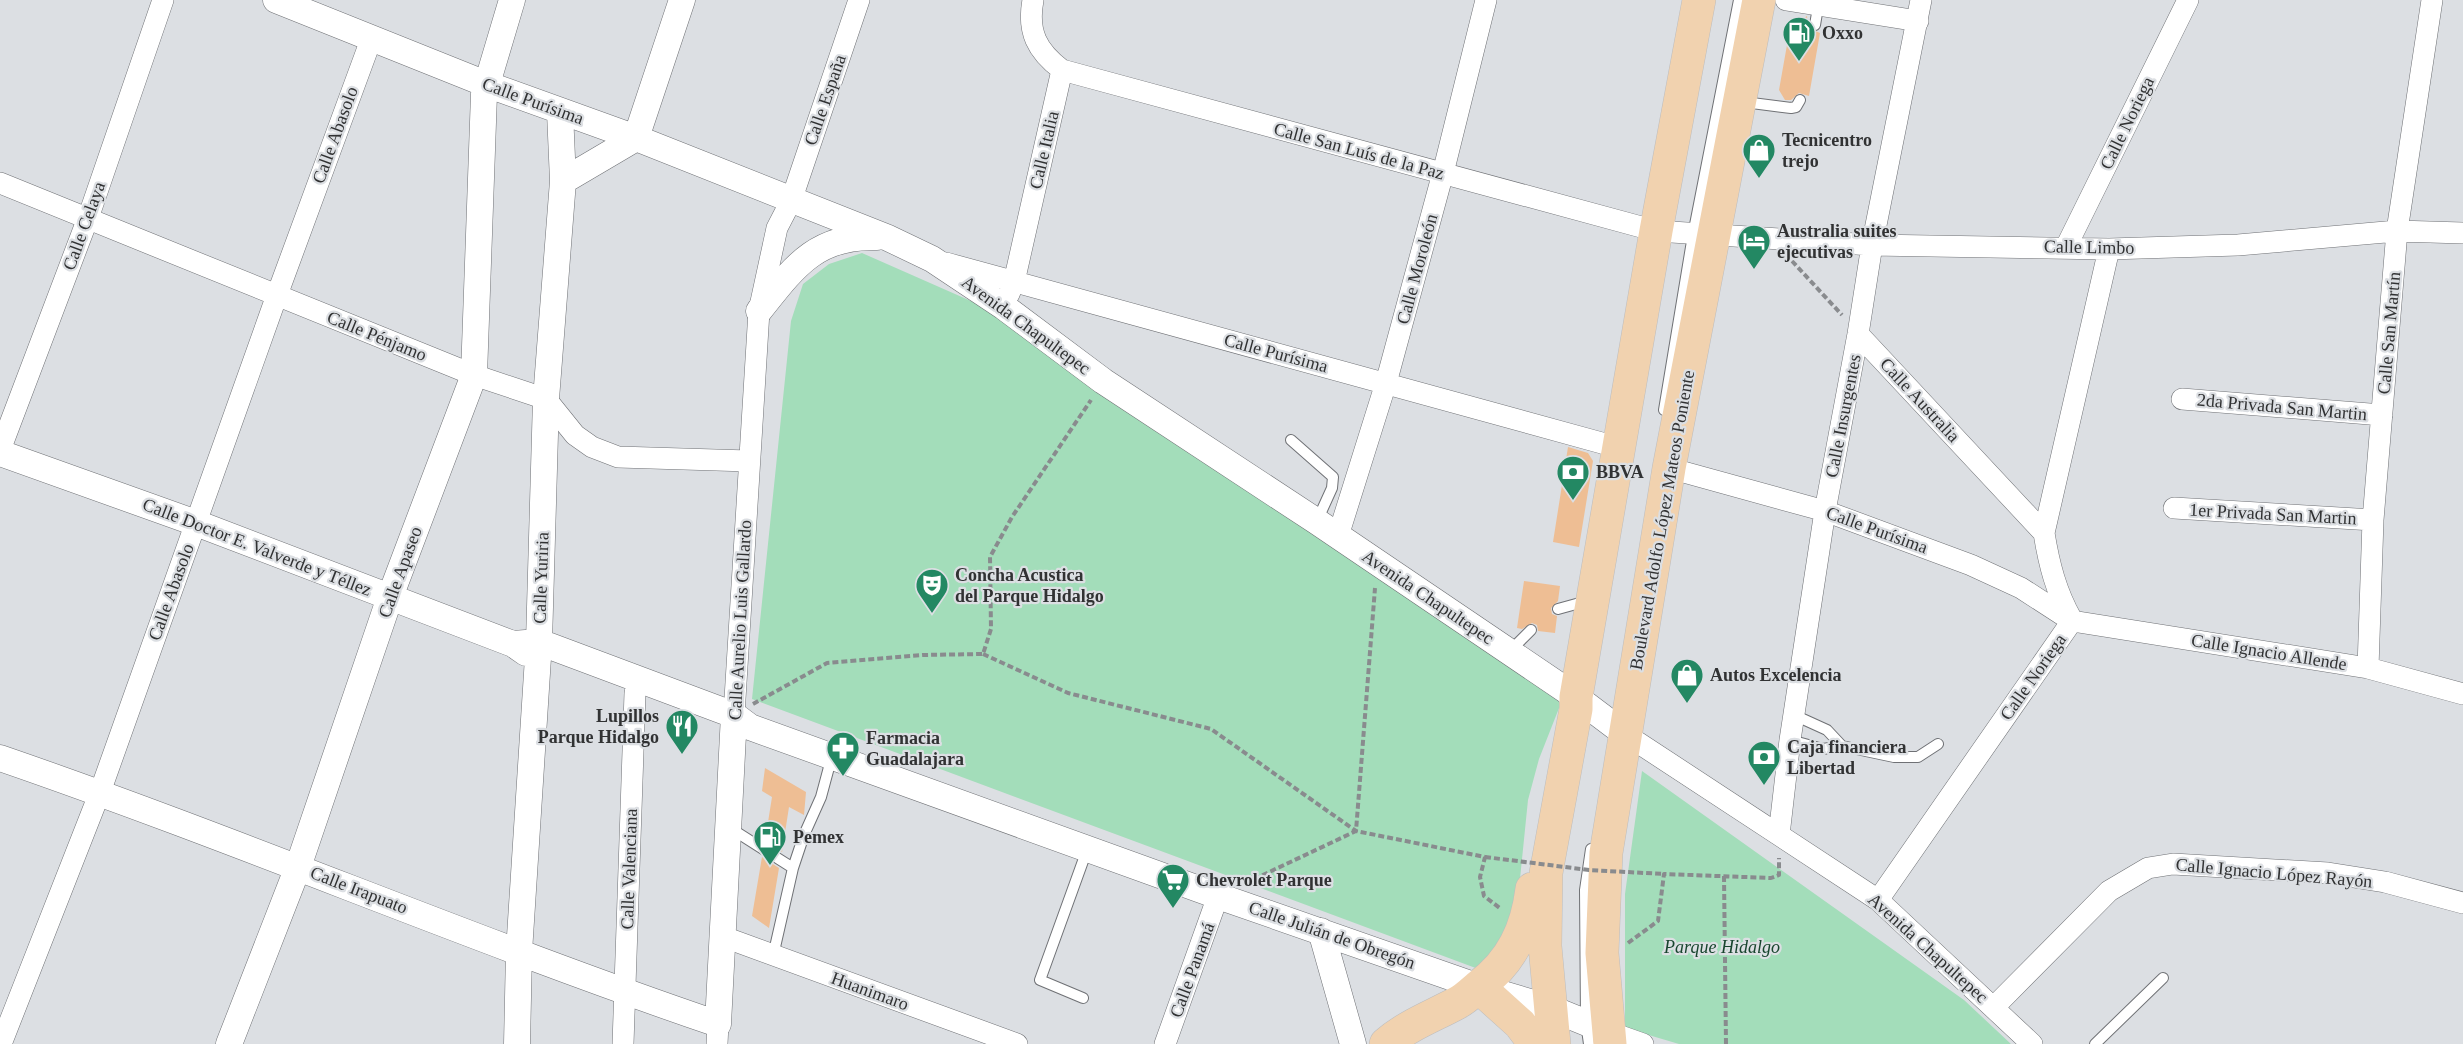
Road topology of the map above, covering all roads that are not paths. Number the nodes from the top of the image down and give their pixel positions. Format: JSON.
{"nodes":[{"id":1,"x":163,"y":0,"type":"edge"},
{"id":2,"x":276,"y":0,"type":"edge"},
{"id":3,"x":512,"y":0,"type":"edge"},
{"id":4,"x":682,"y":0,"type":"edge"},
{"id":5,"x":859,"y":0,"type":"edge"},
{"id":6,"x":1033,"y":0,"type":"edge"},
{"id":7,"x":1486,"y":0,"type":"edge"},
{"id":8,"x":1699,"y":0,"type":"edge"},
{"id":9,"x":1738,"y":0,"type":"edge"},
{"id":10,"x":1759,"y":0,"type":"edge"},
{"id":11,"x":1786,"y":0,"type":"edge"},
{"id":12,"x":1921,"y":0,"type":"edge"},
{"id":13,"x":2188,"y":0,"type":"edge"},
{"id":14,"x":2432,"y":0,"type":"edge"},
{"id":15,"x":1918,"y":21,"type":"junction"},
{"id":16,"x":372,"y":37,"type":"junction"},
{"id":17,"x":1062,"y":70,"type":"junction"},
{"id":18,"x":486,"y":84,"type":"junction"},
{"id":19,"x":1800,"y":100,"type":"dead end"},
{"id":20,"x":1741,"y":101,"type":"junction"},
{"id":21,"x":560,"y":112,"type":"junction"},
{"id":22,"x":636,"y":138,"type":"junction"},
{"id":23,"x":1443,"y":173,"type":"junction"},
{"id":24,"x":563,"y":181,"type":"junction"},
{"id":25,"x":0,"y":183,"type":"edge"},
{"id":26,"x":791,"y":201,"type":"junction"},
{"id":27,"x":88,"y":218,"type":"junction"},
{"id":28,"x":2397,"y":231,"type":"junction"},
{"id":29,"x":1666,"y":232,"type":"junction"},
{"id":30,"x":2463,"y":233,"type":"edge"},
{"id":31,"x":1704,"y":235,"type":"junction"},
{"id":32,"x":886,"y":237,"type":"junction"},
{"id":33,"x":1872,"y":245,"type":"junction"},
{"id":34,"x":2066,"y":247,"type":"junction"},
{"id":35,"x":2109,"y":249,"type":"junction"},
{"id":36,"x":932,"y":259,"type":"junction"},
{"id":37,"x":1014,"y":282,"type":"junction"},
{"id":38,"x":277,"y":296,"type":"junction"},
{"id":39,"x":1004,"y":307,"type":"junction"},
{"id":40,"x":759,"y":311,"type":"junction"},
{"id":41,"x":1858,"y":334,"type":"junction"},
{"id":42,"x":474,"y":375,"type":"junction"},
{"id":43,"x":1386,"y":383,"type":"junction"},
{"id":44,"x":546,"y":399,"type":"junction"},
{"id":45,"x":2182,"y":399,"type":"dead end"},
{"id":46,"x":2382,"y":415,"type":"junction"},
{"id":47,"x":1662,"y":423,"type":"dead end"},
{"id":48,"x":1291,"y":440,"type":"dead end"},
{"id":49,"x":1620,"y":448,"type":"junction"},
{"id":50,"x":0,"y":451,"type":"edge"},
{"id":51,"x":749,"y":460,"type":"junction"},
{"id":52,"x":1669,"y":468,"type":"junction"},
{"id":53,"x":2174,"y":508,"type":"dead end"},
{"id":54,"x":1825,"y":511,"type":"junction"},
{"id":55,"x":2373,"y":520,"type":"junction"},
{"id":56,"x":1316,"y":521,"type":"junction"},
{"id":57,"x":196,"y":523,"type":"junction"},
{"id":58,"x":2044,"y":533,"type":"junction"},
{"id":59,"x":1338,"y":536,"type":"junction"},
{"id":60,"x":390,"y":597,"type":"junction"},
{"id":61,"x":1593,"y":599,"type":"junction"},
{"id":62,"x":1558,"y":609,"type":"dead end"},
{"id":63,"x":2072,"y":621,"type":"junction"},
{"id":64,"x":1531,"y":630,"type":"dead end"},
{"id":65,"x":538,"y":651,"type":"junction"},
{"id":66,"x":1509,"y":652,"type":"junction"},
{"id":67,"x":2368,"y":668,"type":"junction"},
{"id":68,"x":634,"y":693,"type":"junction"},
{"id":69,"x":2463,"y":694,"type":"edge"},
{"id":70,"x":1582,"y":702,"type":"junction"},
{"id":71,"x":1794,"y":715,"type":"junction"},
{"id":72,"x":739,"y":725,"type":"junction"},
{"id":73,"x":1614,"y":725,"type":"junction"},
{"id":74,"x":1790,"y":740,"type":"junction"},
{"id":75,"x":1938,"y":744,"type":"dead end"},
{"id":76,"x":1842,"y":746,"type":"junction"},
{"id":77,"x":1580,"y":752,"type":"dead end"},
{"id":78,"x":832,"y":756,"type":"junction"},
{"id":79,"x":0,"y":758,"type":"edge"},
{"id":80,"x":100,"y":792,"type":"junction"},
{"id":81,"x":729,"y":827,"type":"junction"},
{"id":82,"x":1593,"y":834,"type":"dead end"},
{"id":83,"x":1779,"y":836,"type":"junction"},
{"id":84,"x":1087,"y":848,"type":"junction"},
{"id":85,"x":298,"y":867,"type":"junction"},
{"id":86,"x":793,"y":868,"type":"junction"},
{"id":87,"x":1218,"y":896,"type":"junction"},
{"id":88,"x":1878,"y":900,"type":"junction"},
{"id":89,"x":2463,"y":903,"type":"edge"},
{"id":90,"x":1321,"y":931,"type":"junction"},
{"id":91,"x":724,"y":937,"type":"junction"},
{"id":92,"x":519,"y":952,"type":"junction"},
{"id":93,"x":773,"y":956,"type":"junction"},
{"id":94,"x":2163,"y":978,"type":"dead end"},
{"id":95,"x":1479,"y":987,"type":"junction"},
{"id":96,"x":626,"y":993,"type":"junction"},
{"id":97,"x":1083,"y":998,"type":"dead end"},
{"id":98,"x":1994,"y":1007,"type":"junction"},
{"id":99,"x":1577,"y":1026,"type":"edge"},
{"id":100,"x":718,"y":1034,"type":"edge"},
{"id":101,"x":1,"y":1044,"type":"edge"},
{"id":102,"x":229,"y":1044,"type":"edge"},
{"id":103,"x":518,"y":1044,"type":"edge"},
{"id":104,"x":623,"y":1044,"type":"edge"},
{"id":105,"x":1017,"y":1044,"type":"edge"},
{"id":106,"x":1165,"y":1044,"type":"edge"},
{"id":107,"x":1353,"y":1044,"type":"edge"},
{"id":108,"x":1386,"y":1044,"type":"edge"},
{"id":109,"x":1535,"y":1044,"type":"edge"},
{"id":110,"x":1643,"y":1044,"type":"edge"},
{"id":111,"x":2032,"y":1044,"type":"edge"},
{"id":112,"x":2095,"y":1044,"type":"edge"}],
"edges":[{"from":1,"to":27,"type":"street","name":"Calle Celaya"},
{"from":2,"to":16,"type":"street","name":"Calle Purísima"},
{"from":3,"to":18,"type":"street","name":"Calle Apaseo"},
{"from":4,"to":22,"type":"street"},
{"from":5,"to":26,"type":"street","name":"Calle España"},
{"from":6,"to":17,"type":"street"},
{"from":7,"to":23,"type":"street","name":"Calle Moroleón"},
{"from":8,"to":29,"type":"main road"},
{"from":9,"to":31,"type":"lane"},
{"from":10,"to":20,"type":"main road","name":"Boulevard Adolfo López Mateos Poniente"},
{"from":11,"to":15,"type":"street"},
{"from":12,"to":15,"type":"street","name":"Calle Insurgentes"},
{"from":13,"to":34,"type":"street","name":"Calle Noriega"},
{"from":14,"to":28,"type":"street","name":"Calle San Martín"},
{"from":15,"to":33,"type":"street","name":"Calle Insurgentes"},
{"from":16,"to":18,"type":"street","name":"Calle Purísima"},
{"from":16,"to":38,"type":"street","name":"Calle Abasolo"},
{"from":17,"to":23,"type":"street","name":"Calle San Luís de la Paz"},
{"from":17,"to":37,"type":"street","name":"Calle Italia"},
{"from":18,"to":21,"type":"street","name":"Calle Purísima"},
{"from":18,"to":42,"type":"street","name":"Calle Apaseo"},
{"from":19,"to":20,"type":"lane"},
{"from":20,"to":31,"type":"main road","name":"Boulevard Adolfo López Mateos Poniente"},
{"from":21,"to":22,"type":"street","name":"Calle Purísima"},
{"from":21,"to":24,"type":"street","name":"Calle Yuriria"},
{"from":22,"to":24,"type":"street"},
{"from":22,"to":26,"type":"street","name":"Calle Purísima"},
{"from":23,"to":29,"type":"street","name":"Calle San Luís de la Paz"},
{"from":23,"to":43,"type":"street","name":"Calle Moroleón"},
{"from":24,"to":44,"type":"street","name":"Calle Yuriria"},
{"from":25,"to":27,"type":"street","name":"Calle Pénjamo"},
{"from":26,"to":32,"type":"street","name":"Avenida Chapultepec"},
{"from":26,"to":40,"type":"street","name":"Calle Aurelio Luis Gallardo"},
{"from":27,"to":38,"type":"street","name":"Calle Pénjamo"},
{"from":27,"to":50,"type":"street","name":"Calle Celaya"},
{"from":28,"to":30,"type":"street","name":"Calle Limbo"},
{"from":28,"to":35,"type":"street","name":"Calle Limbo"},
{"from":28,"to":46,"type":"street","name":"Calle San Martín"},
{"from":29,"to":31,"type":"street","name":"Calle San Luís de la Paz"},
{"from":29,"to":49,"type":"main road"},
{"from":31,"to":33,"type":"street","name":"Calle Limbo"},
{"from":31,"to":47,"type":"lane"},
{"from":31,"to":52,"type":"main road","name":"Boulevard Adolfo López Mateos Poniente"},
{"from":32,"to":36,"type":"street","name":"Avenida Chapultepec"},
{"from":32,"to":40,"type":"street"},
{"from":33,"to":34,"type":"street","name":"Calle Limbo"},
{"from":33,"to":41,"type":"street","name":"Calle Insurgentes"},
{"from":34,"to":35,"type":"street","name":"Calle Limbo"},
{"from":35,"to":58,"type":"street","name":"Calle Noriega"},
{"from":36,"to":37,"type":"street","name":"Calle Purísima"},
{"from":36,"to":39,"type":"street","name":"Avenida Chapultepec"},
{"from":37,"to":39,"type":"street","name":"Calle Italia"},
{"from":37,"to":43,"type":"street","name":"Calle Purísima"},
{"from":38,"to":42,"type":"street","name":"Calle Pénjamo"},
{"from":38,"to":57,"type":"street","name":"Calle Abasolo"},
{"from":39,"to":56,"type":"street","name":"Avenida Chapultepec"},
{"from":40,"to":51,"type":"street","name":"Calle Aurelio Luis Gallardo"},
{"from":41,"to":54,"type":"street","name":"Calle Insurgentes"},
{"from":41,"to":58,"type":"street","name":"Calle Australia"},
{"from":42,"to":44,"type":"street","name":"Calle Pénjamo"},
{"from":42,"to":60,"type":"street","name":"Calle Apaseo"},
{"from":43,"to":49,"type":"street","name":"Calle Purísima"},
{"from":43,"to":59,"type":"street","name":"Calle Moroleón"},
{"from":44,"to":51,"type":"street"},
{"from":44,"to":65,"type":"street","name":"Calle Yuriria"},
{"from":45,"to":46,"type":"street","name":"2da Privada San Martin"},
{"from":46,"to":55,"type":"street","name":"Calle San Martín"},
{"from":48,"to":56,"type":"lane"},
{"from":49,"to":61,"type":"main road"},
{"from":50,"to":57,"type":"street","name":"Calle Doctor E. Valverde y Téllez"},
{"from":51,"to":72,"type":"street","name":"Calle Aurelio Luis Gallardo"},
{"from":52,"to":54,"type":"street","name":"Calle Purísima"},
{"from":52,"to":73,"type":"main road","name":"Boulevard Adolfo López Mateos Poniente"},
{"from":53,"to":55,"type":"street","name":"1er Privada San Martin"},
{"from":54,"to":63,"type":"street","name":"Calle Purísima"},
{"from":54,"to":71,"type":"street","name":"Calle Insurgentes"},
{"from":55,"to":67,"type":"street","name":"Calle San Martín"},
{"from":56,"to":59,"type":"street","name":"Avenida Chapultepec"},
{"from":57,"to":60,"type":"street","name":"Calle Doctor E. Valverde y Téllez"},
{"from":57,"to":80,"type":"street","name":"Calle Abasolo"},
{"from":58,"to":63,"type":"street","name":"Calle Noriega"},
{"from":59,"to":66,"type":"street","name":"Avenida Chapultepec"},
{"from":60,"to":65,"type":"street","name":"Calle Doctor E. Valverde y Téllez"},
{"from":60,"to":85,"type":"street","name":"Calle Apaseo"},
{"from":61,"to":62,"type":"lane"},
{"from":61,"to":70,"type":"main road"},
{"from":63,"to":67,"type":"street","name":"Calle Ignacio Allende"},
{"from":63,"to":88,"type":"street","name":"Calle Noriega"},
{"from":64,"to":66,"type":"lane"},
{"from":65,"to":68,"type":"street","name":"Calle Doctor E. Valverde y Téllez"},
{"from":65,"to":72,"type":"street","name":"Calle Doctor E. Valverde y Téllez"},
{"from":65,"to":92,"type":"street","name":"Calle Yuriria"},
{"from":66,"to":70,"type":"street","name":"Avenida Chapultepec"},
{"from":67,"to":69,"type":"street","name":"Calle Ignacio Allende"},
{"from":68,"to":72,"type":"street","name":"Calle Doctor E. Valverde y Téllez"},
{"from":68,"to":96,"type":"street","name":"Calle Valenciana"},
{"from":70,"to":73,"type":"street","name":"Avenida Chapultepec"},
{"from":70,"to":77,"type":"lane"},
{"from":70,"to":95,"type":"main road"},
{"from":70,"to":99,"type":"main road"},
{"from":71,"to":74,"type":"street","name":"Calle Insurgentes"},
{"from":71,"to":76,"type":"lane"},
{"from":72,"to":78,"type":"street","name":"Calle Julián de Obregón"},
{"from":72,"to":81,"type":"street","name":"Calle Aurelio Luis Gallardo"},
{"from":73,"to":83,"type":"street","name":"Avenida Chapultepec"},
{"from":73,"to":99,"type":"main road","name":"Boulevard Adolfo López Mateos Poniente"},
{"from":74,"to":76,"type":"lane"},
{"from":74,"to":83,"type":"street","name":"Calle Insurgentes"},
{"from":75,"to":76,"type":"lane"},
{"from":78,"to":84,"type":"street","name":"Calle Julián de Obregón"},
{"from":78,"to":86,"type":"lane"},
{"from":79,"to":80,"type":"street","name":"Calle Irapuato"},
{"from":80,"to":85,"type":"street","name":"Calle Irapuato"},
{"from":80,"to":101,"type":"street","name":"Calle Abasolo"},
{"from":81,"to":86,"type":"lane"},
{"from":81,"to":91,"type":"street","name":"Calle Aurelio Luis Gallardo"},
{"from":82,"to":99,"type":"lane"},
{"from":83,"to":88,"type":"street","name":"Avenida Chapultepec"},
{"from":84,"to":87,"type":"street","name":"Calle Julián de Obregón"},
{"from":84,"to":97,"type":"lane"},
{"from":85,"to":92,"type":"street","name":"Calle Irapuato"},
{"from":85,"to":102,"type":"street","name":"Calle Apaseo"},
{"from":86,"to":93,"type":"lane"},
{"from":87,"to":90,"type":"street","name":"Calle Julián de Obregón"},
{"from":87,"to":106,"type":"street","name":"Calle Panamá"},
{"from":88,"to":98,"type":"street","name":"Avenida Chapultepec"},
{"from":89,"to":98,"type":"street","name":"Calle Ignacio López Rayón"},
{"from":90,"to":95,"type":"street","name":"Calle Julián de Obregón"},
{"from":90,"to":107,"type":"street"},
{"from":91,"to":93,"type":"street","name":"Huanimaro"},
{"from":91,"to":100,"type":"street","name":"Calle Aurelio Luis Gallardo"},
{"from":92,"to":96,"type":"street","name":"Calle Irapuato"},
{"from":92,"to":103,"type":"street","name":"Calle Yuriria"},
{"from":93,"to":105,"type":"street","name":"Huanimaro"},
{"from":94,"to":112,"type":"lane"},
{"from":95,"to":99,"type":"street","name":"Calle Julián de Obregón"},
{"from":95,"to":108,"type":"main road"},
{"from":95,"to":109,"type":"main road"},
{"from":96,"to":100,"type":"street","name":"Calle Irapuato"},
{"from":96,"to":104,"type":"street","name":"Calle Valenciana"},
{"from":98,"to":111,"type":"street","name":"Avenida Chapultepec"},
{"from":99,"to":110,"type":"street","name":"Calle Julián de Obregón"}]}
